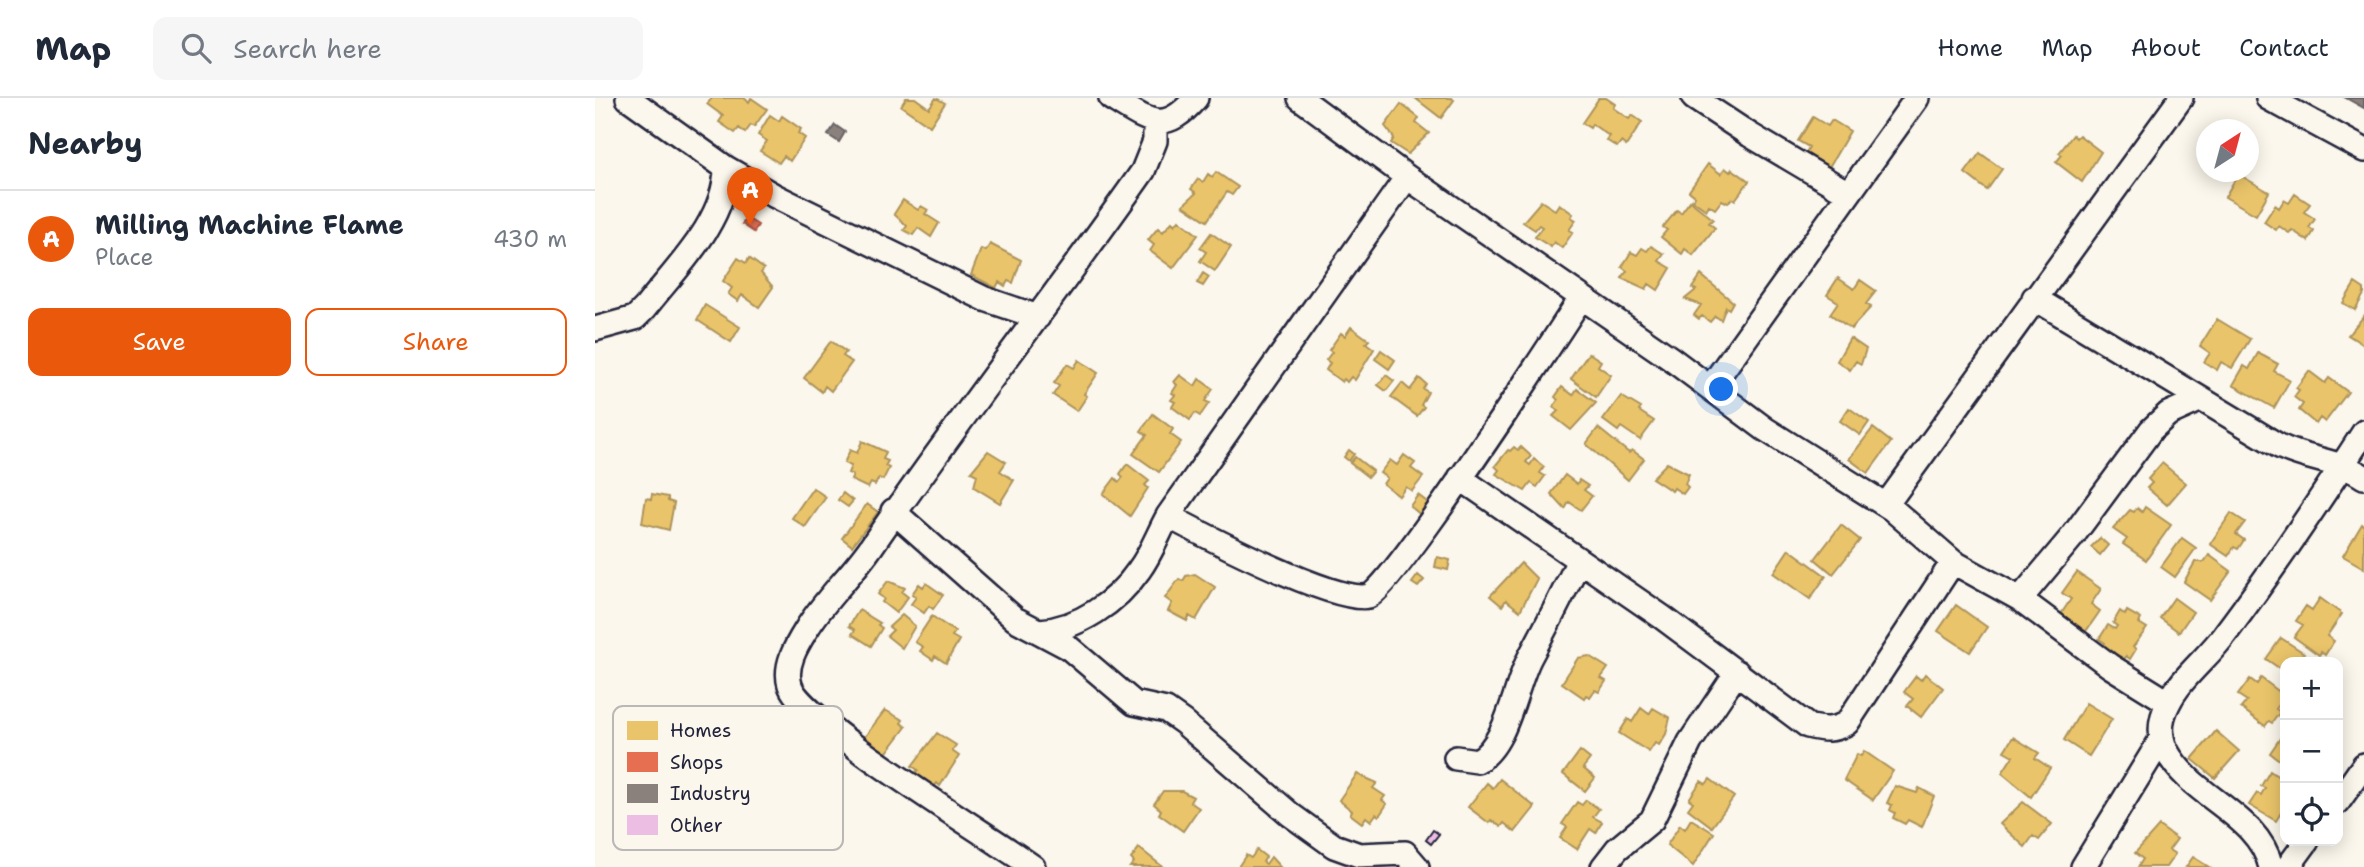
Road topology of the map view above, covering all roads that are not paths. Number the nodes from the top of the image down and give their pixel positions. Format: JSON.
{"nodes":[{"id":1,"x":628,"y":98,"type":"edge"},
{"id":2,"x":1111,"y":98,"type":"edge"},
{"id":3,"x":1196,"y":98,"type":"edge"},
{"id":4,"x":1300,"y":98,"type":"edge"},
{"id":5,"x":1694,"y":98,"type":"edge"},
{"id":6,"x":1917,"y":98,"type":"edge"},
{"id":7,"x":2181,"y":98,"type":"edge"},
{"id":8,"x":2268,"y":98,"type":"edge"},
{"id":9,"x":1156,"y":122,"type":"junction"},
{"id":10,"x":2364,"y":150,"type":"edge"},
{"id":11,"x":726,"y":168,"type":"junction"},
{"id":12,"x":1407,"y":177,"type":"junction"},
{"id":13,"x":1848,"y":193,"type":"junction"},
{"id":14,"x":1581,"y":298,"type":"junction"},
{"id":15,"x":2034,"y":298,"type":"junction"},
{"id":16,"x":1038,"y":317,"type":"junction"},
{"id":17,"x":595,"y":329,"type":"edge"},
{"id":18,"x":1710,"y":388,"type":"junction"},
{"id":19,"x":2199,"y":400,"type":"junction"},
{"id":20,"x":2364,"y":432,"type":"edge"},
{"id":21,"x":2343,"y":465,"type":"junction"},
{"id":22,"x":2364,"y":477,"type":"edge"},
{"id":23,"x":1459,"y":478,"type":"junction"},
{"id":24,"x":1886,"y":505,"type":"junction"},
{"id":25,"x":893,"y":511,"type":"junction"},
{"id":26,"x":1168,"y":516,"type":"junction"},
{"id":27,"x":1579,"y":560,"type":"junction"},
{"id":28,"x":1953,"y":562,"type":"junction"},
{"id":29,"x":2020,"y":599,"type":"junction"},
{"id":30,"x":1039,"y":631,"type":"junction"},
{"id":31,"x":1737,"y":672,"type":"junction"},
{"id":32,"x":2168,"y":702,"type":"junction"},
{"id":33,"x":804,"y":706,"type":"edge"},
{"id":34,"x":843,"y":737,"type":"edge"},
{"id":35,"x":2162,"y":738,"type":"junction"},
{"id":36,"x":1456,"y":758,"type":"dead end"},
{"id":37,"x":2364,"y":765,"type":"edge"},
{"id":38,"x":2343,"y":795,"type":"edge"},
{"id":39,"x":2303,"y":846,"type":"edge"},
{"id":40,"x":1033,"y":867,"type":"edge"},
{"id":41,"x":1417,"y":867,"type":"edge"},
{"id":42,"x":1602,"y":867,"type":"edge"},
{"id":43,"x":2083,"y":867,"type":"edge"},
{"id":44,"x":2271,"y":867,"type":"edge"},
{"id":45,"x":2288,"y":867,"type":"edge"}],
"edges":[{"from":1,"to":11,"type":"street"},
{"from":2,"to":9,"type":"street"},
{"from":3,"to":9,"type":"street"},
{"from":4,"to":12,"type":"street"},
{"from":5,"to":13,"type":"street"},
{"from":6,"to":13,"type":"street"},
{"from":7,"to":15,"type":"street"},
{"from":8,"to":10,"type":"street"},
{"from":9,"to":16,"type":"street"},
{"from":11,"to":16,"type":"street"},
{"from":11,"to":17,"type":"street"},
{"from":12,"to":14,"type":"street"},
{"from":12,"to":26,"type":"street"},
{"from":13,"to":18,"type":"street"},
{"from":14,"to":18,"type":"street"},
{"from":14,"to":23,"type":"street"},
{"from":15,"to":19,"type":"street"},
{"from":15,"to":24,"type":"street"},
{"from":16,"to":25,"type":"street"},
{"from":18,"to":24,"type":"street"},
{"from":19,"to":21,"type":"street"},
{"from":19,"to":29,"type":"street"},
{"from":20,"to":21,"type":"street"},
{"from":21,"to":22,"type":"street"},
{"from":21,"to":32,"type":"street"},
{"from":23,"to":26,"type":"street"},
{"from":23,"to":27,"type":"street"},
{"from":24,"to":28,"type":"street"},
{"from":25,"to":30,"type":"street"},
{"from":25,"to":33,"type":"street"},
{"from":26,"to":30,"type":"street"},
{"from":27,"to":31,"type":"street"},
{"from":27,"to":36,"type":"street"},
{"from":28,"to":29,"type":"street"},
{"from":28,"to":31,"type":"street"},
{"from":29,"to":32,"type":"street"},
{"from":30,"to":41,"type":"street"},
{"from":31,"to":42,"type":"street"},
{"from":32,"to":35,"type":"street"},
{"from":34,"to":40,"type":"street"},
{"from":35,"to":43,"type":"street"},
{"from":35,"to":44,"type":"street"},
{"from":37,"to":38,"type":"street"},
{"from":39,"to":45,"type":"street"}]}
